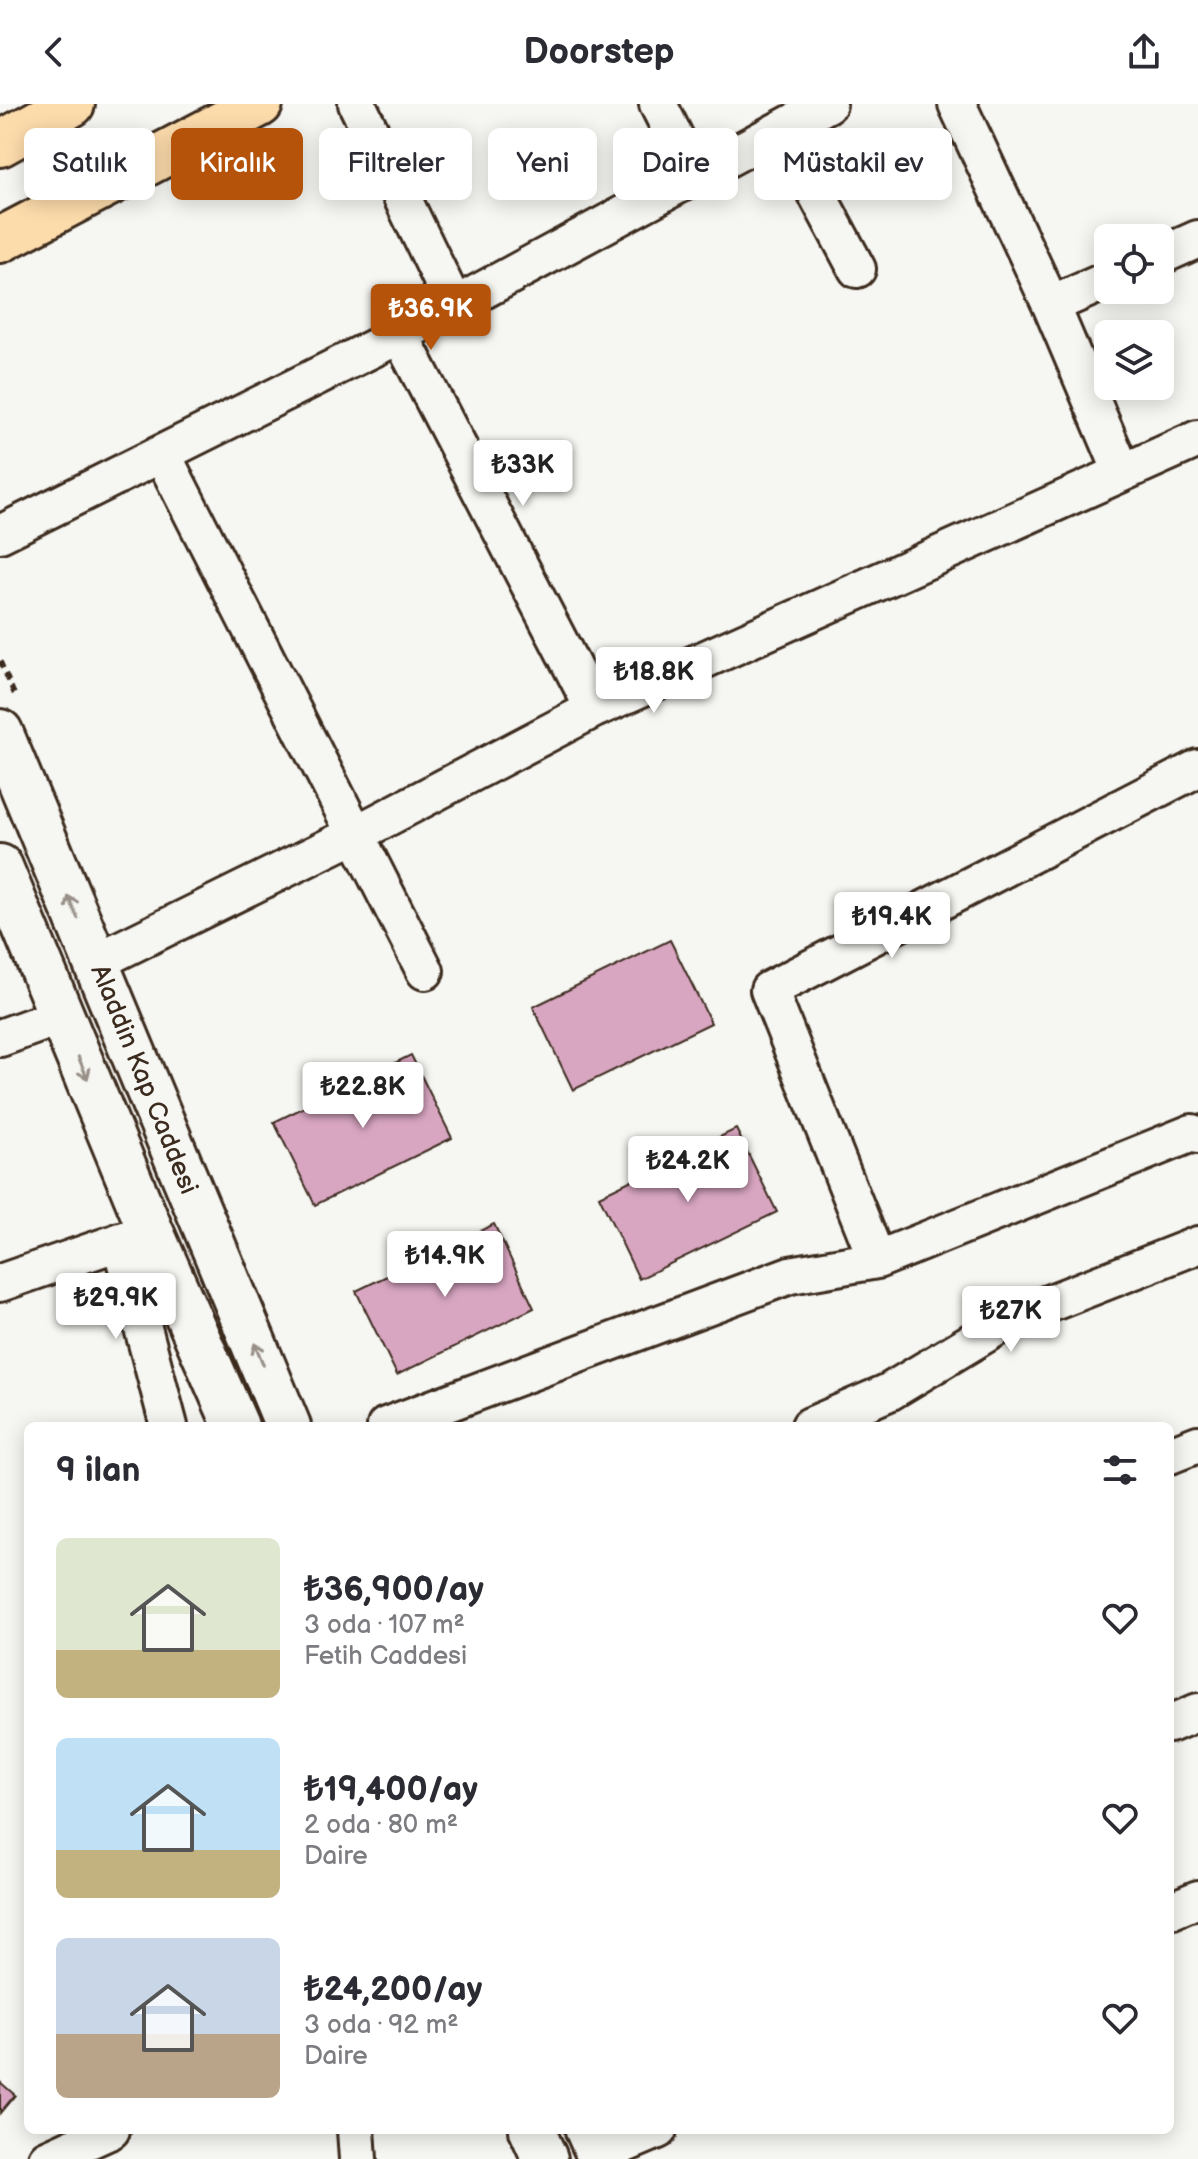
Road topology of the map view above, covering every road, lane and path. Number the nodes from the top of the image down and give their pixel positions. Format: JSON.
{"nodes":[{"id":1,"x":260,"y":104,"type":"edge"},
{"id":2,"x":357,"y":104,"type":"edge"},
{"id":3,"x":658,"y":104,"type":"edge"},
{"id":4,"x":828,"y":104,"type":"edge"},
{"id":5,"x":957,"y":104,"type":"edge"},
{"id":6,"x":62,"y":109,"type":"edge"},
{"id":7,"x":0,"y":122,"type":"edge"},
{"id":8,"x":670,"y":128,"type":"edge"},
{"id":9,"x":784,"y":128,"type":"edge"},
{"id":10,"x":0,"y":144,"type":"edge"},
{"id":11,"x":649,"y":200,"type":"edge"},
{"id":12,"x":820,"y":200,"type":"edge"},
{"id":13,"x":43,"y":217,"type":"junction"},
{"id":14,"x":1198,"y":239,"type":"edge"},
{"id":15,"x":0,"y":240,"type":"edge"},
{"id":16,"x":1174,"y":250,"type":"edge"},
{"id":17,"x":0,"y":257,"type":"edge"},
{"id":18,"x":857,"y":269,"type":"dead end"},
{"id":19,"x":1094,"y":286,"type":"edge"},
{"id":20,"x":454,"y":305,"type":"junction"},
{"id":21,"x":1051,"y":305,"type":"junction"},
{"id":22,"x":400,"y":335,"type":"junction"},
{"id":23,"x":1198,"y":439,"type":"edge"},
{"id":24,"x":162,"y":454,"type":"junction"},
{"id":25,"x":1122,"y":472,"type":"junction"},
{"id":26,"x":0,"y":534,"type":"edge"},
{"id":27,"x":594,"y":709,"type":"junction"},
{"id":28,"x":0,"y":732,"type":"edge"},
{"id":29,"x":1198,"y":768,"type":"edge"},
{"id":30,"x":356,"y":834,"type":"junction"},
{"id":31,"x":0,"y":867,"type":"edge"},
{"id":32,"x":96,"y":962,"type":"junction"},
{"id":33,"x":425,"y":971,"type":"dead end"},
{"id":34,"x":61,"y":1016,"type":"junction"},
{"id":35,"x":0,"y":1038,"type":"edge"},
{"id":36,"x":1198,"y":1135,"type":"edge"},
{"id":37,"x":136,"y":1236,"type":"junction"},
{"id":38,"x":1198,"y":1245,"type":"edge"},
{"id":39,"x":877,"y":1260,"type":"junction"},
{"id":40,"x":0,"y":1283,"type":"edge"},
{"id":41,"x":168,"y":1422,"type":"edge"},
{"id":42,"x":234,"y":1422,"type":"edge"},
{"id":43,"x":286,"y":1422,"type":"edge"},
{"id":44,"x":397,"y":1422,"type":"edge"},
{"id":45,"x":819,"y":1422,"type":"edge"},
{"id":46,"x":1198,"y":1444,"type":"edge"},
{"id":47,"x":1174,"y":1453,"type":"edge"},
{"id":48,"x":1198,"y":1712,"type":"edge"},
{"id":49,"x":1174,"y":1722,"type":"edge"},
{"id":50,"x":1198,"y":1899,"type":"edge"},
{"id":51,"x":1174,"y":1909,"type":"edge"},
{"id":52,"x":102,"y":2134,"type":"edge"},
{"id":53,"x":356,"y":2134,"type":"edge"},
{"id":54,"x":534,"y":2134,"type":"edge"},
{"id":55,"x":644,"y":2134,"type":"edge"},
{"id":56,"x":596,"y":2148,"type":"edge"},
{"id":57,"x":47,"y":2159,"type":"edge"},
{"id":58,"x":358,"y":2159,"type":"edge"},
{"id":59,"x":545,"y":2159,"type":"edge"}],
"edges":[{"from":1,"to":13,"type":"main road"},
{"from":2,"to":20,"type":"street"},
{"from":3,"to":8,"type":"street"},
{"from":4,"to":9,"type":"street"},
{"from":5,"to":21,"type":"street"},
{"from":6,"to":7,"type":"main road"},
{"from":6,"to":10,"type":"main road"},
{"from":11,"to":20,"type":"street"},
{"from":12,"to":18,"type":"street"},
{"from":13,"to":15,"type":"main road"},
{"from":13,"to":17,"type":"main road"},
{"from":14,"to":16,"type":"street"},
{"from":19,"to":21,"type":"street"},
{"from":20,"to":22,"type":"street"},
{"from":21,"to":25,"type":"street"},
{"from":22,"to":24,"type":"street"},
{"from":22,"to":27,"type":"street"},
{"from":23,"to":25,"type":"street"},
{"from":24,"to":26,"type":"street"},
{"from":24,"to":30,"type":"street"},
{"from":25,"to":27,"type":"street"},
{"from":27,"to":30,"type":"street"},
{"from":32,"to":28,"type":"street","name":"Aladdin Kap Caddesi","one_way":true},
{"from":29,"to":39,"type":"street"},
{"from":30,"to":32,"type":"street"},
{"from":30,"to":33,"type":"street"},
{"from":31,"to":34,"type":"street","name":"Aladdin Kap Caddesi"},
{"from":43,"to":32,"type":"street","name":"Aladdin Kap Caddesi","one_way":true},
{"from":34,"to":35,"type":"street"},
{"from":34,"to":37,"type":"street","name":"Aladdin Kap Caddesi","one_way":true},
{"from":36,"to":39,"type":"street"},
{"from":37,"to":40,"type":"street"},
{"from":37,"to":41,"type":"street"},
{"from":37,"to":42,"type":"street","name":"Aladdin Kap Caddesi"},
{"from":38,"to":45,"type":"street"},
{"from":39,"to":44,"type":"street"},
{"from":46,"to":47,"type":"street"},
{"from":48,"to":49,"type":"street"},
{"from":50,"to":51,"type":"street"},
{"from":52,"to":57,"type":"street"},
{"from":53,"to":58,"type":"street"},
{"from":54,"to":59,"type":"street"},
{"from":55,"to":56,"type":"street"}]}
